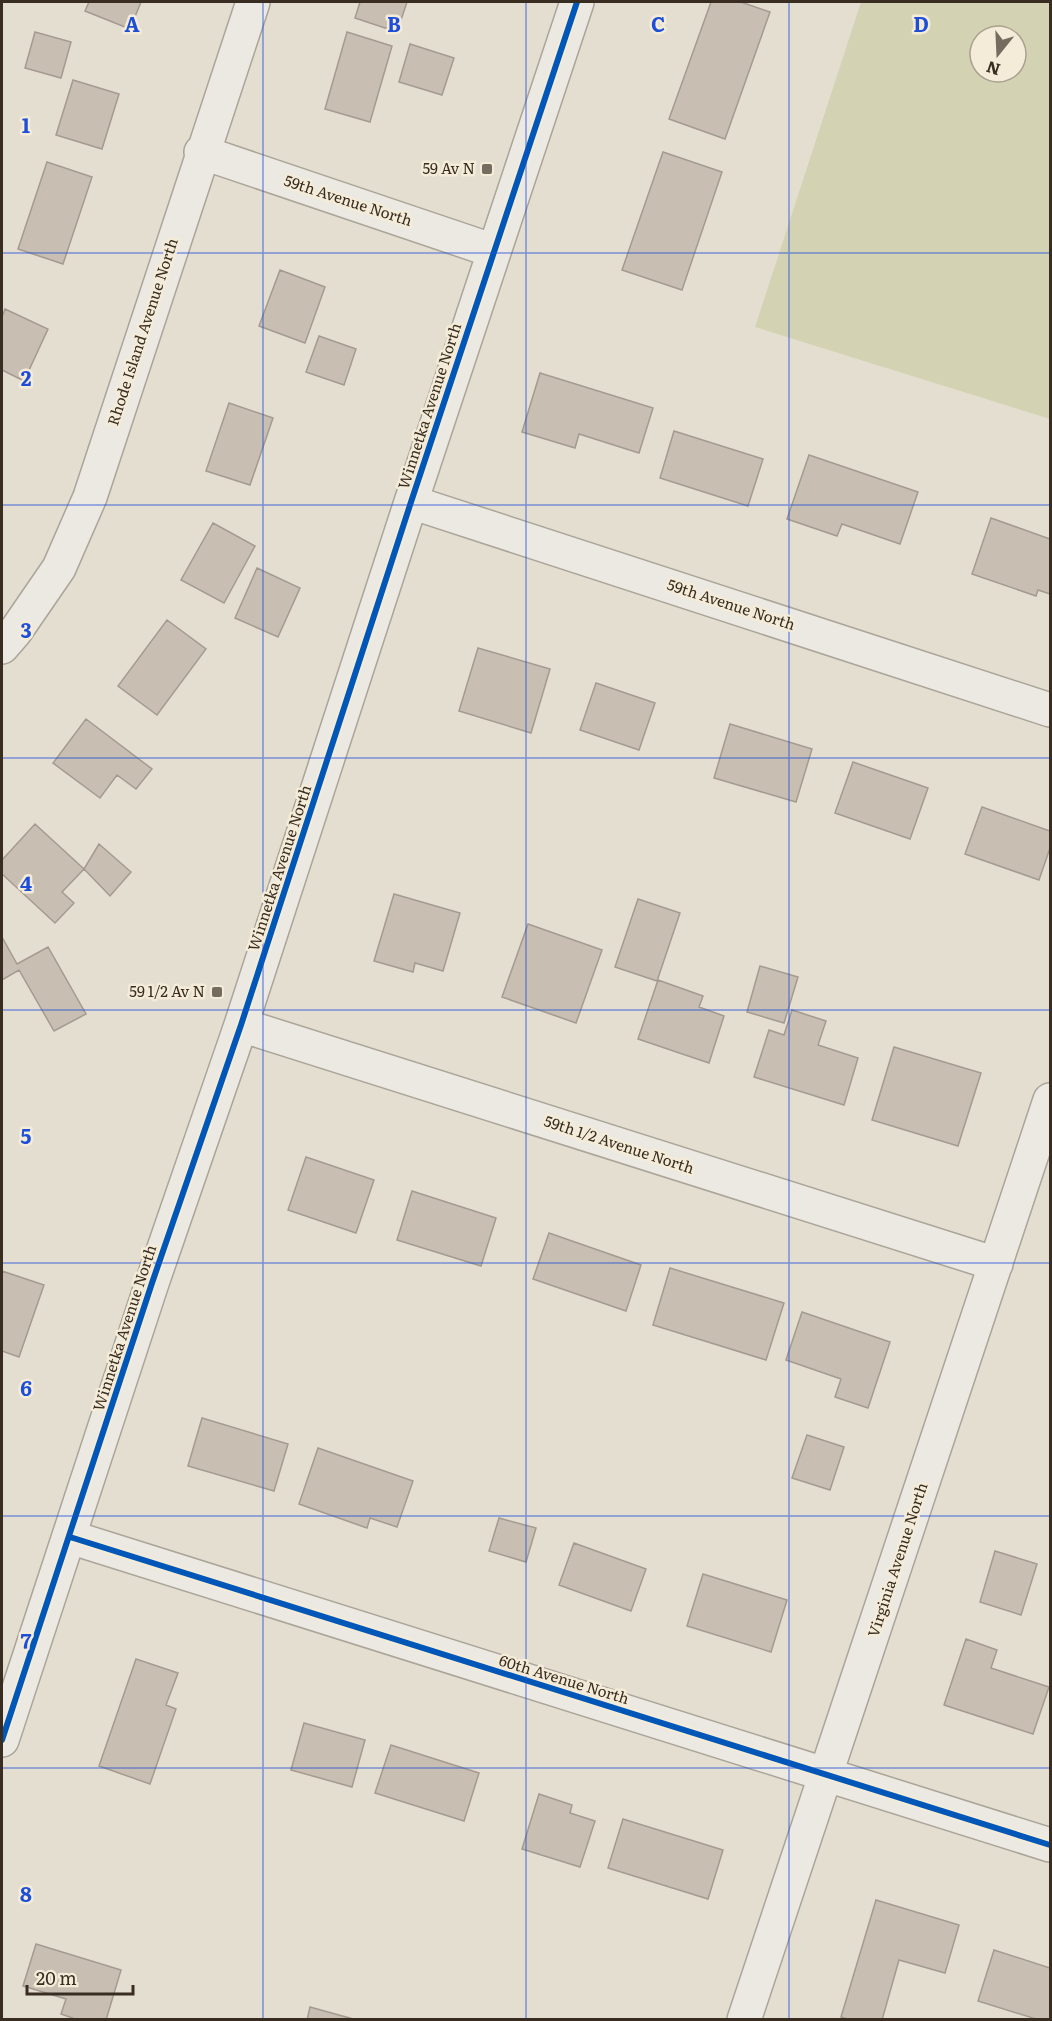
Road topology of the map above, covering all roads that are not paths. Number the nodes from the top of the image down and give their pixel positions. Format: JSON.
{"nodes":[{"id":1,"x":253,"y":2,"type":"edge"},
{"id":2,"x":577,"y":2,"type":"edge"},
{"id":3,"x":201,"y":152,"type":"junction"},
{"id":4,"x":494,"y":251,"type":"junction"},
{"id":5,"x":411,"y":502,"type":"junction"},
{"id":6,"x":2,"y":647,"type":"edge"},
{"id":7,"x":1050,"y":710,"type":"edge"},
{"id":8,"x":241,"y":1025,"type":"junction"},
{"id":9,"x":1050,"y":1100,"type":"edge"},
{"id":10,"x":996,"y":1264,"type":"junction"},
{"id":11,"x":70,"y":1537,"type":"junction"},
{"id":12,"x":2,"y":1740,"type":"edge"},
{"id":13,"x":827,"y":1775,"type":"junction"},
{"id":14,"x":1050,"y":1845,"type":"edge"},
{"id":15,"x":744,"y":2019,"type":"edge"}],
"edges":[{"from":1,"to":3,"type":"street","name":"Rhode Island Avenue North"},
{"from":2,"to":4,"type":"street","name":"Winnetka Avenue North"},
{"from":3,"to":4,"type":"street","name":"59th Avenue North"},
{"from":3,"to":6,"type":"street","name":"Rhode Island Avenue North"},
{"from":4,"to":5,"type":"street","name":"Winnetka Avenue North"},
{"from":5,"to":7,"type":"street","name":"59th Avenue North"},
{"from":5,"to":8,"type":"street","name":"Winnetka Avenue North"},
{"from":8,"to":10,"type":"street","name":"59th 1/2 Avenue North"},
{"from":8,"to":11,"type":"street","name":"Winnetka Avenue North"},
{"from":9,"to":10,"type":"street","name":"Virginia Avenue North"},
{"from":10,"to":13,"type":"street","name":"Virginia Avenue North"},
{"from":11,"to":12,"type":"street","name":"Winnetka Avenue North"},
{"from":11,"to":13,"type":"street","name":"60th Avenue North"},
{"from":13,"to":14,"type":"street","name":"60th Avenue North"},
{"from":13,"to":15,"type":"street","name":"Virginia Avenue North"}]}
